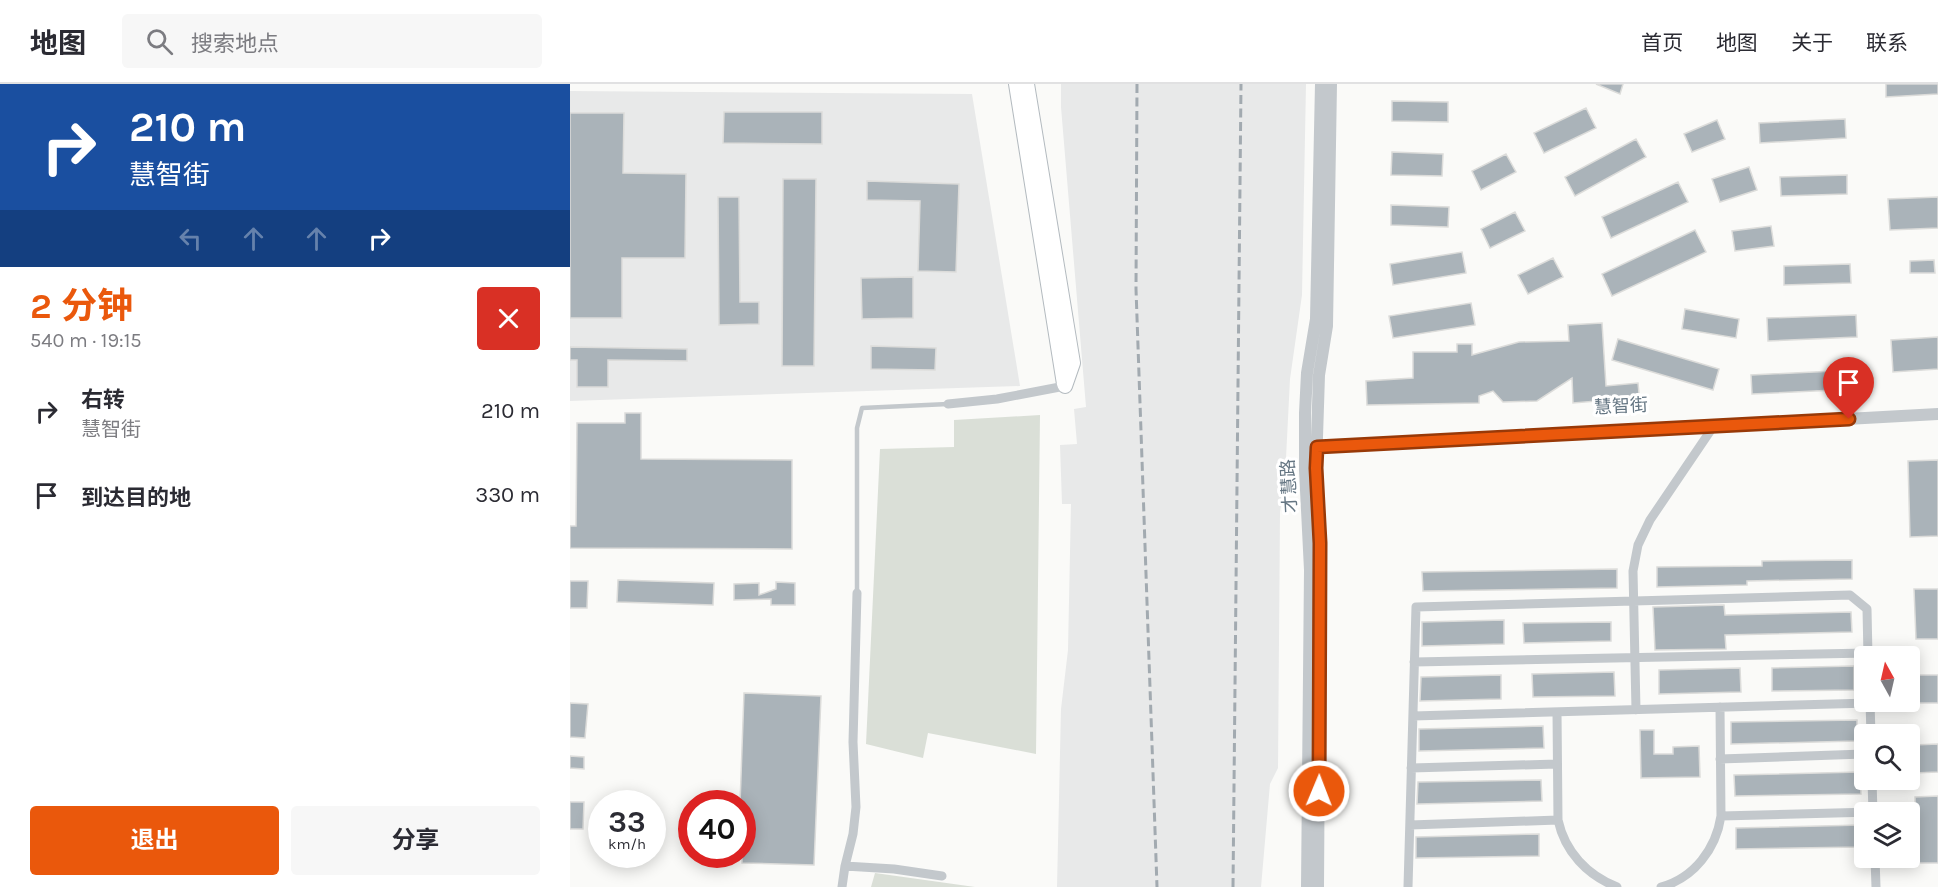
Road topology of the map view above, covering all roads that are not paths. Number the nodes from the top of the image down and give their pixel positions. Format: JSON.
{"nodes":[{"id":1,"x":1016,"y":84,"type":"edge"},
{"id":2,"x":1027,"y":84,"type":"edge"},
{"id":3,"x":1321,"y":84,"type":"edge"},
{"id":4,"x":1331,"y":84,"type":"edge"},
{"id":5,"x":1065,"y":386,"type":"junction"},
{"id":6,"x":948,"y":404,"type":"joint"},
{"id":7,"x":1938,"y":407,"type":"edge"},
{"id":8,"x":1938,"y":414,"type":"edge"},
{"id":9,"x":1713,"y":427,"type":"junction"},
{"id":10,"x":1311,"y":444,"type":"junction"},
{"id":11,"x":857,"y":592,"type":"joint"},
{"id":12,"x":1634,"y":601,"type":"junction"},
{"id":13,"x":1868,"y":646,"type":"edge"},
{"id":14,"x":1854,"y":655,"type":"edge"},
{"id":15,"x":1635,"y":657,"type":"junction"},
{"id":16,"x":1414,"y":662,"type":"junction"},
{"id":17,"x":1854,"y":703,"type":"edge"},
{"id":18,"x":1720,"y":707,"type":"junction"},
{"id":19,"x":1636,"y":710,"type":"junction"},
{"id":20,"x":1557,"y":712,"type":"junction"},
{"id":21,"x":1413,"y":716,"type":"junction"},
{"id":22,"x":1854,"y":754,"type":"edge"},
{"id":23,"x":1720,"y":759,"type":"junction"},
{"id":24,"x":1557,"y":764,"type":"junction"},
{"id":25,"x":1411,"y":768,"type":"junction"},
{"id":26,"x":1854,"y":812,"type":"edge"},
{"id":27,"x":1721,"y":816,"type":"junction"},
{"id":28,"x":1558,"y":820,"type":"junction"},
{"id":29,"x":1410,"y":825,"type":"junction"},
{"id":30,"x":845,"y":866,"type":"junction"},
{"id":31,"x":1875,"y":868,"type":"edge"},
{"id":32,"x":942,"y":876,"type":"dead end"},
{"id":33,"x":842,"y":887,"type":"edge"},
{"id":34,"x":1307,"y":887,"type":"edge"},
{"id":35,"x":1318,"y":887,"type":"edge"},
{"id":36,"x":1408,"y":887,"type":"edge"},
{"id":37,"x":1617,"y":887,"type":"edge"},
{"id":38,"x":1661,"y":887,"type":"edge"},
{"id":39,"x":1876,"y":887,"type":"edge"}],
"edges":[{"from":1,"to":5,"type":"main road"},
{"from":2,"to":5,"type":"main road"},
{"from":3,"to":10,"type":"street","name":"才慧路"},
{"from":4,"to":10,"type":"street","name":"才慧路"},
{"from":5,"to":6,"type":"street"},
{"from":6,"to":11,"type":"lane"},
{"from":7,"to":10,"type":"street","name":"慧智街"},
{"from":8,"to":9,"type":"street","name":"慧智街"},
{"from":9,"to":10,"type":"street","name":"慧智街"},
{"from":9,"to":12,"type":"street"},
{"from":10,"to":34,"type":"street","name":"才慧路"},
{"from":10,"to":35,"type":"street","name":"才慧路"},
{"from":11,"to":30,"type":"street"},
{"from":12,"to":13,"type":"street"},
{"from":12,"to":15,"type":"street"},
{"from":12,"to":16,"type":"street"},
{"from":14,"to":15,"type":"street"},
{"from":15,"to":16,"type":"street"},
{"from":15,"to":19,"type":"street"},
{"from":16,"to":21,"type":"street"},
{"from":17,"to":18,"type":"street"},
{"from":18,"to":19,"type":"street"},
{"from":18,"to":23,"type":"street"},
{"from":19,"to":20,"type":"street"},
{"from":20,"to":21,"type":"street"},
{"from":20,"to":24,"type":"street"},
{"from":21,"to":25,"type":"street"},
{"from":22,"to":23,"type":"street"},
{"from":23,"to":27,"type":"street"},
{"from":24,"to":25,"type":"street"},
{"from":24,"to":28,"type":"street"},
{"from":25,"to":29,"type":"street"},
{"from":26,"to":27,"type":"street"},
{"from":27,"to":38,"type":"street"},
{"from":28,"to":29,"type":"street"},
{"from":28,"to":37,"type":"street"},
{"from":29,"to":36,"type":"street"},
{"from":30,"to":32,"type":"street"},
{"from":30,"to":33,"type":"street"},
{"from":31,"to":39,"type":"street"}]}
